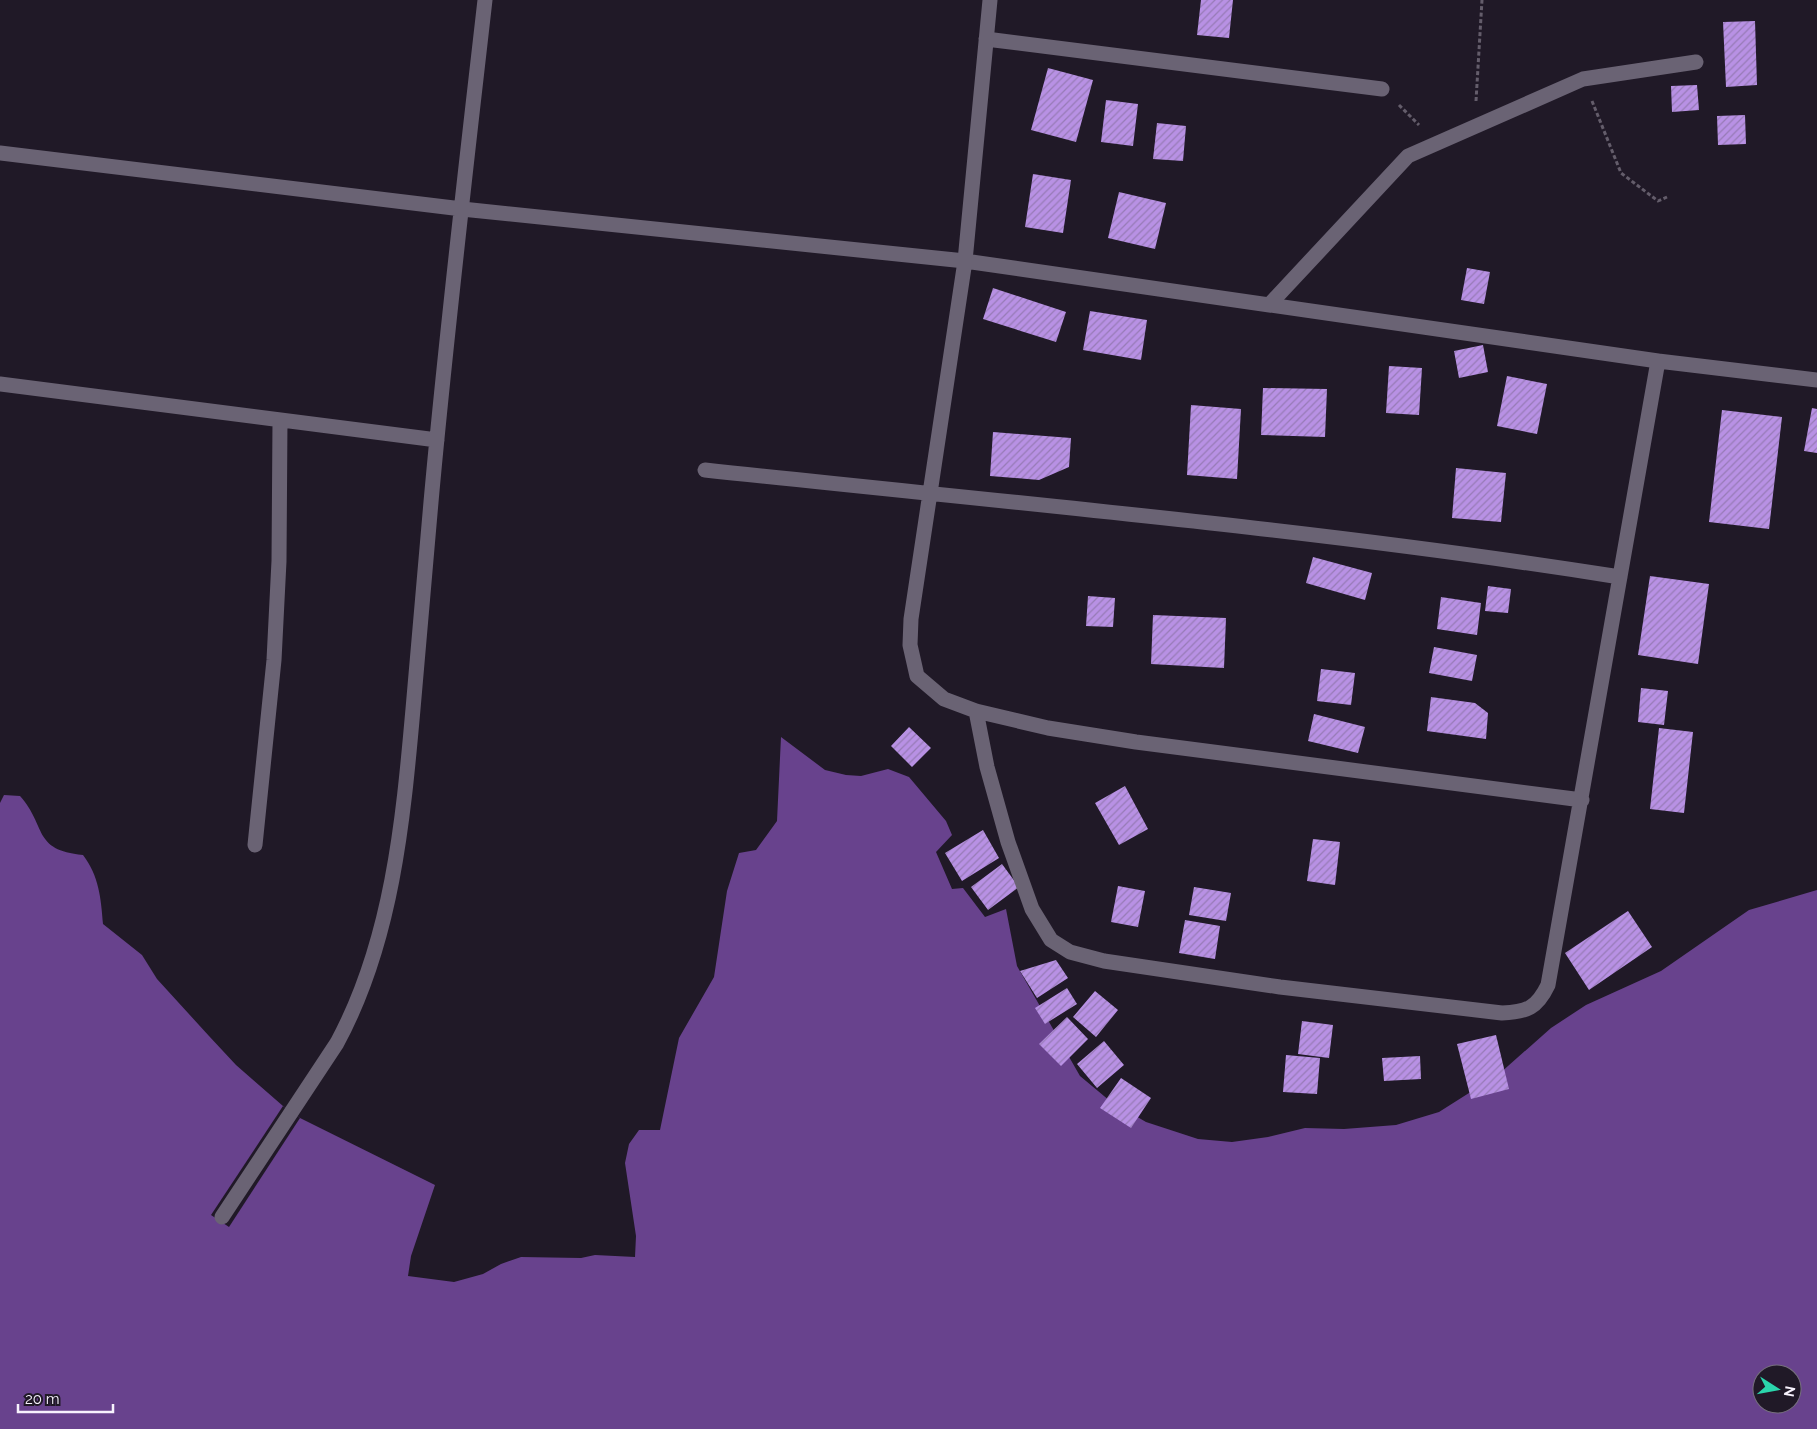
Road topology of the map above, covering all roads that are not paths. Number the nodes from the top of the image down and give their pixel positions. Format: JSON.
{"nodes":[{"id":1,"x":484,"y":0,"type":"edge"},
{"id":2,"x":990,"y":0,"type":"edge"},
{"id":3,"x":986,"y":40,"type":"junction"},
{"id":4,"x":1696,"y":62,"type":"dead end"},
{"id":5,"x":1382,"y":88,"type":"road end"},
{"id":6,"x":0,"y":153,"type":"edge"},
{"id":7,"x":462,"y":209,"type":"junction"},
{"id":8,"x":965,"y":261,"type":"junction"},
{"id":9,"x":1269,"y":305,"type":"junction"},
{"id":10,"x":1658,"y":361,"type":"junction"},
{"id":11,"x":1817,"y":380,"type":"edge"},
{"id":12,"x":0,"y":384,"type":"edge"},
{"id":13,"x":280,"y":420,"type":"junction"},
{"id":14,"x":437,"y":440,"type":"junction"},
{"id":15,"x":706,"y":470,"type":"dead end"},
{"id":16,"x":932,"y":494,"type":"junction"},
{"id":17,"x":1620,"y":577,"type":"junction"},
{"id":18,"x":976,"y":712,"type":"junction"},
{"id":19,"x":1582,"y":800,"type":"junction"},
{"id":20,"x":255,"y":845,"type":"dead end"},
{"id":21,"x":222,"y":1218,"type":"dead end"}],
"edges":[{"from":1,"to":7,"type":"street"},
{"from":2,"to":3,"type":"street"},
{"from":3,"to":5,"type":"street"},
{"from":3,"to":8,"type":"street"},
{"from":4,"to":9,"type":"street"},
{"from":6,"to":7,"type":"street"},
{"from":7,"to":8,"type":"street"},
{"from":7,"to":14,"type":"street"},
{"from":8,"to":9,"type":"street"},
{"from":8,"to":16,"type":"street"},
{"from":9,"to":10,"type":"street"},
{"from":10,"to":11,"type":"street"},
{"from":10,"to":17,"type":"street"},
{"from":12,"to":13,"type":"street"},
{"from":13,"to":14,"type":"street"},
{"from":13,"to":20,"type":"street"},
{"from":14,"to":21,"type":"street"},
{"from":15,"to":16,"type":"street"},
{"from":16,"to":17,"type":"street"},
{"from":16,"to":18,"type":"street"},
{"from":17,"to":19,"type":"street"},
{"from":18,"to":19,"type":"street"},
{"from":18,"to":19,"type":"street"}]}
